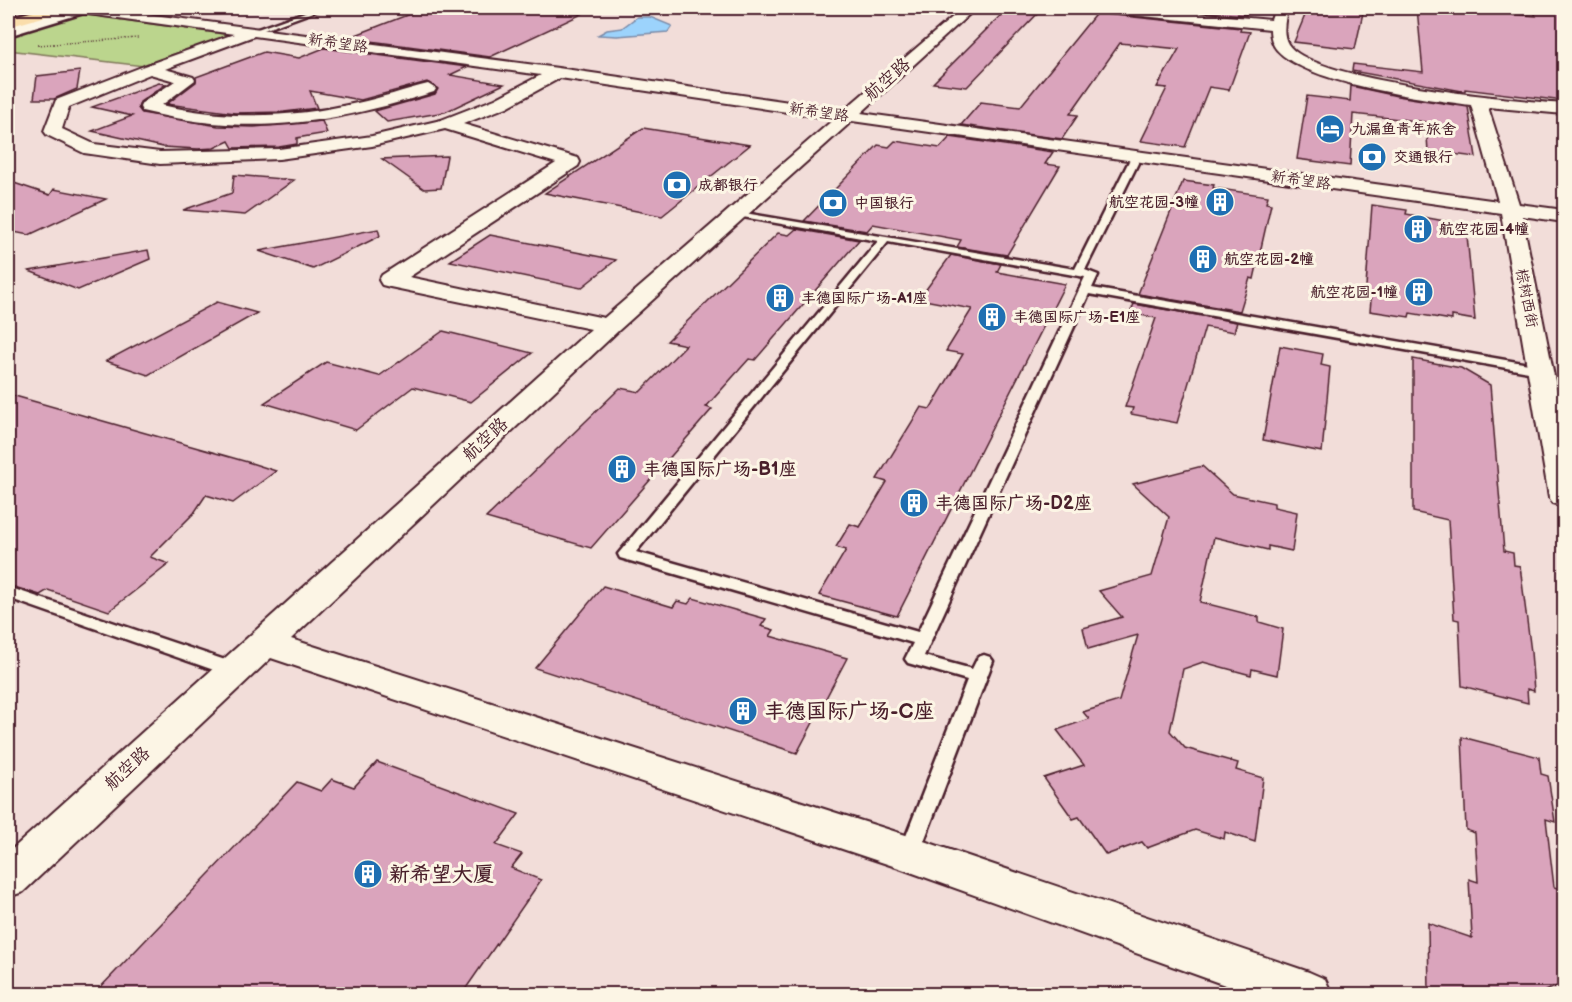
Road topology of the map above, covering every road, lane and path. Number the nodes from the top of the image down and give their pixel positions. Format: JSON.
{"nodes":[{"id":1,"x":24,"y":8,"type":"edge"},
{"id":2,"x":43,"y":8,"type":"edge"},
{"id":3,"x":50,"y":8,"type":"edge"},
{"id":4,"x":59,"y":8,"type":"edge"},
{"id":5,"x":80,"y":8,"type":"edge"},
{"id":6,"x":321,"y":8,"type":"edge"},
{"id":7,"x":970,"y":8,"type":"edge"},
{"id":8,"x":1104,"y":8,"type":"edge"},
{"id":9,"x":1281,"y":8,"type":"edge"},
{"id":10,"x":8,"y":12,"type":"edge"},
{"id":11,"x":8,"y":20,"type":"edge"},
{"id":12,"x":1277,"y":25,"type":"junction"},
{"id":13,"x":8,"y":31,"type":"edge"},
{"id":14,"x":256,"y":31,"type":"junction"},
{"id":15,"x":145,"y":37,"type":"dead end"},
{"id":16,"x":30,"y":45,"type":"dead end"},
{"id":17,"x":149,"y":69,"type":"junction"},
{"id":18,"x":558,"y":73,"type":"junction"},
{"id":19,"x":428,"y":89,"type":"dead end"},
{"id":20,"x":1478,"y":101,"type":"junction"},
{"id":21,"x":1564,"y":109,"type":"edge"},
{"id":22,"x":345,"y":112,"type":"junction"},
{"id":23,"x":845,"y":116,"type":"junction"},
{"id":24,"x":446,"y":124,"type":"junction"},
{"id":25,"x":372,"y":141,"type":"junction"},
{"id":26,"x":1136,"y":157,"type":"junction"},
{"id":27,"x":1510,"y":208,"type":"junction"},
{"id":28,"x":737,"y":213,"type":"junction"},
{"id":29,"x":1564,"y":216,"type":"edge"},
{"id":30,"x":885,"y":238,"type":"junction"},
{"id":31,"x":1078,"y":273,"type":"junction"},
{"id":32,"x":1085,"y":290,"type":"junction"},
{"id":33,"x":609,"y":326,"type":"junction"},
{"id":34,"x":1540,"y":370,"type":"junction"},
{"id":35,"x":1564,"y":497,"type":"edge"},
{"id":36,"x":8,"y":592,"type":"edge"},
{"id":37,"x":923,"y":640,"type":"junction"},
{"id":38,"x":264,"y":643,"type":"junction"},
{"id":39,"x":234,"y":670,"type":"junction"},
{"id":40,"x":909,"y":854,"type":"junction"},
{"id":41,"x":8,"y":879,"type":"edge"},
{"id":42,"x":1309,"y":994,"type":"edge"}],
"edges":[{"from":1,"to":10,"type":"highway"},
{"from":2,"to":11,"type":"highway"},
{"from":3,"to":11,"type":"main road"},
{"from":4,"to":11,"type":"highway"},
{"from":5,"to":13,"type":"main road"},
{"from":5,"to":14,"type":"street","name":"新希望路"},
{"from":6,"to":14,"type":"lane"},
{"from":7,"to":23,"type":"street","name":"航空路"},
{"from":8,"to":12,"type":"street"},
{"from":9,"to":12,"type":"street"},
{"from":12,"to":20,"type":"street"},
{"from":14,"to":17,"type":"street"},
{"from":14,"to":18,"type":"street","name":"新希望路"},
{"from":15,"to":16,"type":"path"},
{"from":17,"to":22,"type":"street"},
{"from":17,"to":25,"type":"street"},
{"from":18,"to":23,"type":"street","name":"新希望路"},
{"from":18,"to":24,"type":"street"},
{"from":19,"to":22,"type":"street"},
{"from":20,"to":21,"type":"street"},
{"from":20,"to":27,"type":"street","name":"棕树西街"},
{"from":22,"to":25,"type":"street"},
{"from":23,"to":26,"type":"street","name":"新希望路"},
{"from":23,"to":28,"type":"street","name":"航空路"},
{"from":24,"to":25,"type":"street"},
{"from":24,"to":33,"type":"street"},
{"from":26,"to":27,"type":"street","name":"新希望路"},
{"from":26,"to":31,"type":"lane"},
{"from":27,"to":29,"type":"street","name":"新希望路"},
{"from":27,"to":34,"type":"street","name":"棕树西街"},
{"from":28,"to":30,"type":"lane"},
{"from":28,"to":33,"type":"street","name":"航空路"},
{"from":30,"to":31,"type":"lane"},
{"from":30,"to":37,"type":"lane"},
{"from":31,"to":32,"type":"lane"},
{"from":32,"to":34,"type":"lane"},
{"from":32,"to":37,"type":"lane"},
{"from":33,"to":38,"type":"street","name":"航空路"},
{"from":34,"to":35,"type":"street","name":"棕树西街"},
{"from":36,"to":39,"type":"lane"},
{"from":37,"to":40,"type":"lane"},
{"from":38,"to":39,"type":"street","name":"航空路"},
{"from":38,"to":40,"type":"street"},
{"from":39,"to":41,"type":"street","name":"航空路"},
{"from":40,"to":42,"type":"street"}]}
